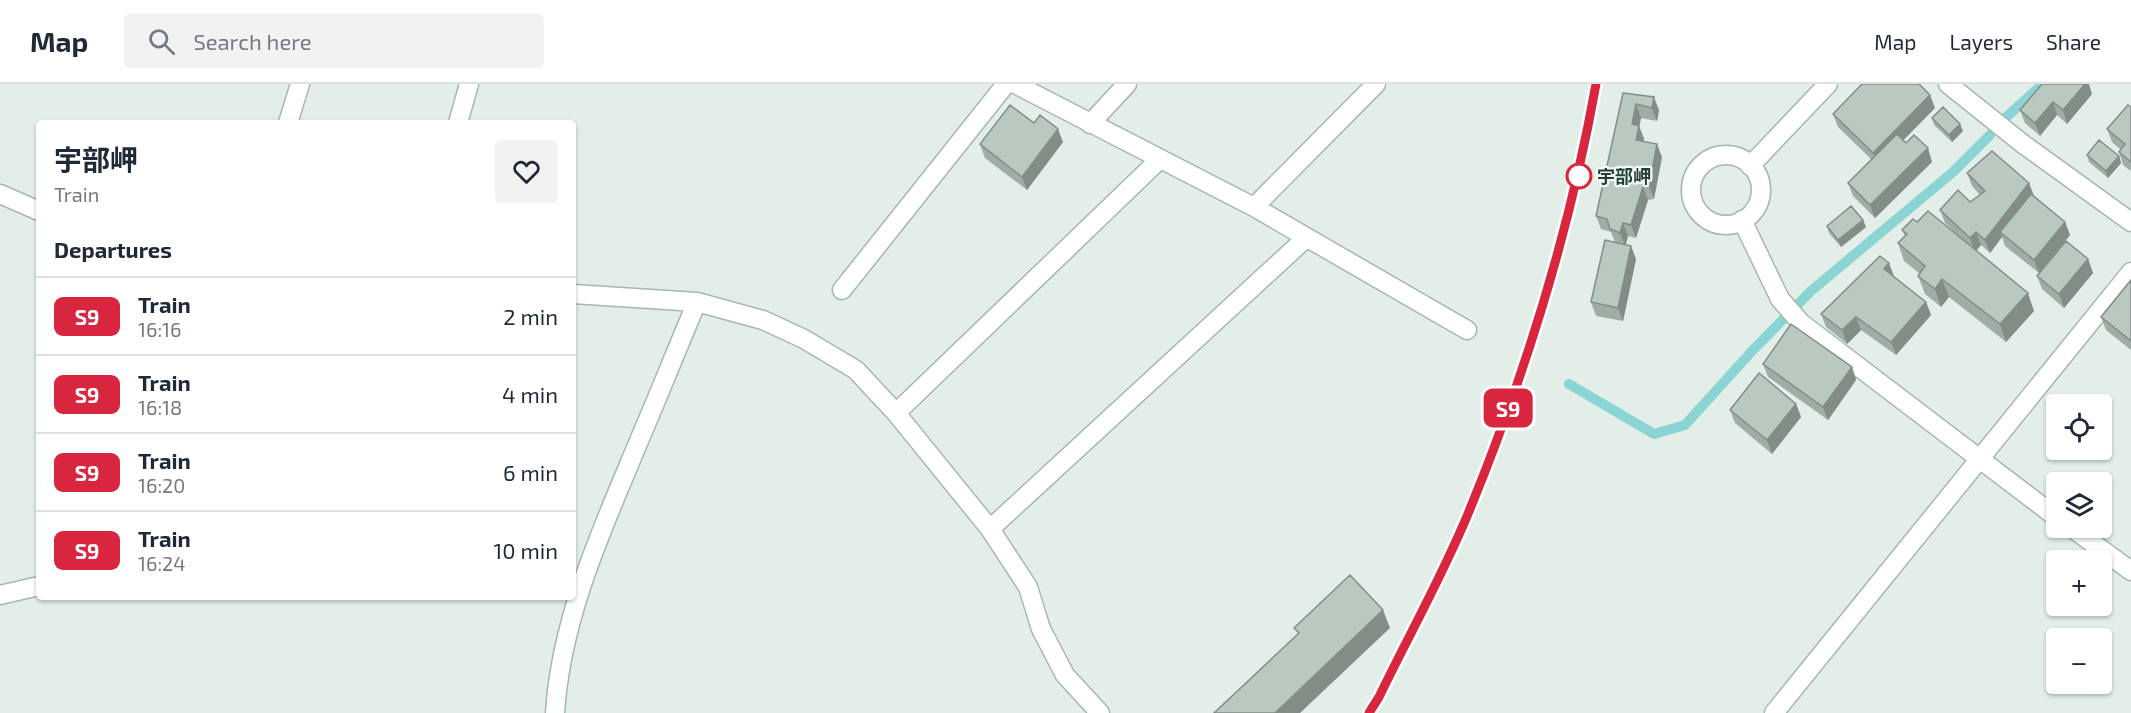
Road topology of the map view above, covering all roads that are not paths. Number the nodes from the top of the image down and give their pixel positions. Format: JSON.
{"nodes":[{"id":1,"x":300,"y":84,"type":"edge"},
{"id":2,"x":469,"y":84,"type":"edge"},
{"id":3,"x":1006,"y":84,"type":"edge"},
{"id":4,"x":1015,"y":84,"type":"edge"},
{"id":5,"x":1127,"y":84,"type":"edge"},
{"id":6,"x":1376,"y":84,"type":"edge"},
{"id":7,"x":1828,"y":84,"type":"edge"},
{"id":8,"x":1948,"y":84,"type":"edge"},
{"id":9,"x":289,"y":120,"type":"edge"},
{"id":10,"x":459,"y":120,"type":"edge"},
{"id":11,"x":1090,"y":124,"type":"junction"},
{"id":12,"x":1160,"y":160,"type":"junction"},
{"id":13,"x":1750,"y":166,"type":"junction"},
{"id":14,"x":0,"y":194,"type":"edge"},
{"id":15,"x":1254,"y":207,"type":"junction"},
{"id":16,"x":36,"y":210,"type":"edge"},
{"id":17,"x":1742,"y":220,"type":"junction"},
{"id":18,"x":2131,"y":222,"type":"edge"},
{"id":19,"x":1306,"y":238,"type":"junction"},
{"id":20,"x":2131,"y":272,"type":"edge"},
{"id":21,"x":843,"y":290,"type":"dead end"},
{"id":22,"x":576,"y":294,"type":"edge"},
{"id":23,"x":697,"y":302,"type":"junction"},
{"id":24,"x":1467,"y":330,"type":"dead end"},
{"id":25,"x":896,"y":414,"type":"junction"},
{"id":26,"x":1980,"y":462,"type":"junction"},
{"id":27,"x":2046,"y":510,"type":"edge"},
{"id":28,"x":990,"y":529,"type":"junction"},
{"id":29,"x":2086,"y":538,"type":"edge"},
{"id":30,"x":2131,"y":571,"type":"edge"},
{"id":31,"x":36,"y":587,"type":"edge"},
{"id":32,"x":0,"y":595,"type":"edge"},
{"id":33,"x":555,"y":713,"type":"edge"},
{"id":34,"x":1100,"y":713,"type":"edge"},
{"id":35,"x":1774,"y":713,"type":"edge"}],
"edges":[{"from":1,"to":9,"type":"street"},
{"from":2,"to":10,"type":"street"},
{"from":3,"to":21,"type":"street"},
{"from":4,"to":11,"type":"street"},
{"from":5,"to":11,"type":"street"},
{"from":6,"to":15,"type":"street"},
{"from":7,"to":13,"type":"street"},
{"from":8,"to":18,"type":"street"},
{"from":11,"to":12,"type":"street"},
{"from":12,"to":15,"type":"street"},
{"from":12,"to":25,"type":"street"},
{"from":13,"to":17,"type":"street"},
{"from":13,"to":17,"type":"street"},
{"from":14,"to":16,"type":"street"},
{"from":15,"to":19,"type":"street"},
{"from":17,"to":26,"type":"street"},
{"from":19,"to":24,"type":"street"},
{"from":19,"to":28,"type":"street"},
{"from":20,"to":26,"type":"street"},
{"from":22,"to":23,"type":"street"},
{"from":23,"to":25,"type":"street"},
{"from":23,"to":33,"type":"street"},
{"from":25,"to":28,"type":"street"},
{"from":26,"to":27,"type":"street"},
{"from":26,"to":35,"type":"street"},
{"from":28,"to":34,"type":"street"},
{"from":29,"to":30,"type":"street"},
{"from":31,"to":32,"type":"street"}]}
